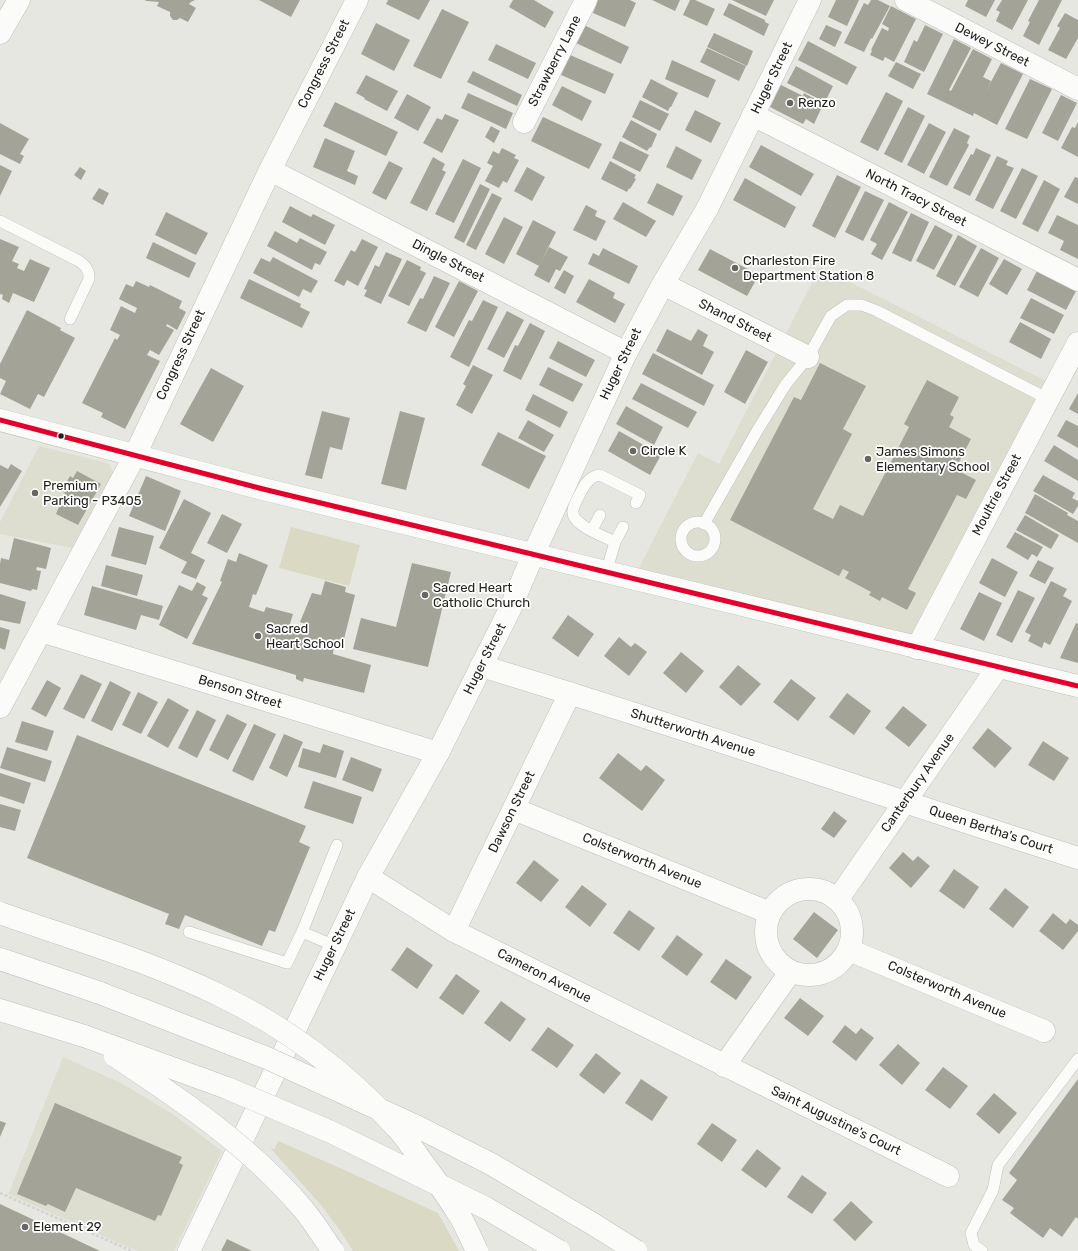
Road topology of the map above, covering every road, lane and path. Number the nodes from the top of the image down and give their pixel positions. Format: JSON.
{"nodes":[{"id":1,"x":19,"y":0,"type":"edge"},
{"id":2,"x":357,"y":0,"type":"edge"},
{"id":3,"x":586,"y":0,"type":"edge"},
{"id":4,"x":810,"y":0,"type":"edge"},
{"id":5,"x":906,"y":0,"type":"edge"},
{"id":6,"x":0,"y":33,"type":"edge"},
{"id":7,"x":1078,"y":89,"type":"edge"},
{"id":8,"x":753,"y":115,"type":"junction"},
{"id":9,"x":524,"y":122,"type":"dead end"},
{"id":10,"x":270,"y":170,"type":"junction"},
{"id":11,"x":0,"y":221,"type":"edge"},
{"id":12,"x":1078,"y":280,"type":"edge"},
{"id":13,"x":663,"y":284,"type":"junction"},
{"id":14,"x":70,"y":319,"type":"dead end"},
{"id":15,"x":1078,"y":343,"type":"edge"},
{"id":16,"x":626,"y":353,"type":"junction"},
{"id":17,"x":808,"y":357,"type":"junction"},
{"id":18,"x":1048,"y":398,"type":"junction"},
{"id":19,"x":0,"y":420,"type":"edge"},
{"id":20,"x":135,"y":455,"type":"junction"},
{"id":21,"x":578,"y":478,"type":"junction"},
{"id":22,"x":636,"y":503,"type":"dead end"},
{"id":23,"x":600,"y":515,"type":"dead end"},
{"id":24,"x":704,"y":524,"type":"dead end"},
{"id":25,"x":623,"y":527,"type":"dead end"},
{"id":26,"x":592,"y":530,"type":"junction"},
{"id":27,"x":616,"y":542,"type":"junction"},
{"id":28,"x":533,"y":555,"type":"junction"},
{"id":29,"x":606,"y":572,"type":"junction"},
{"id":30,"x":41,"y":631,"type":"junction"},
{"id":31,"x":917,"y":648,"type":"junction"},
{"id":32,"x":481,"y":666,"type":"junction"},
{"id":33,"x":998,"y":667,"type":"junction"},
{"id":34,"x":1078,"y":686,"type":"edge"},
{"id":35,"x":570,"y":693,"type":"junction"},
{"id":36,"x":0,"y":707,"type":"edge"},
{"id":37,"x":438,"y":753,"type":"junction"},
{"id":38,"x":905,"y":803,"type":"junction"},
{"id":39,"x":514,"y":809,"type":"junction"},
{"id":40,"x":337,"y":845,"type":"dead end"},
{"id":41,"x":1078,"y":858,"type":"edge"},
{"id":42,"x":368,"y":877,"type":"junction"},
{"id":43,"x":838,"y":899,"type":"junction"},
{"id":44,"x":0,"y":913,"type":"edge"},
{"id":45,"x":770,"y":914,"type":"junction"},
{"id":46,"x":454,"y":931,"type":"junction"},
{"id":47,"x":190,"y":932,"type":"dead end"},
{"id":48,"x":302,"y":932,"type":"junction"},
{"id":49,"x":335,"y":946,"type":"junction"},
{"id":50,"x":849,"y":950,"type":"junction"},
{"id":51,"x":0,"y":959,"type":"edge"},
{"id":52,"x":791,"y":971,"type":"junction"},
{"id":53,"x":0,"y":1010,"type":"edge"},
{"id":54,"x":1044,"y":1031,"type":"dead end"},
{"id":55,"x":84,"y":1036,"type":"junction"},
{"id":56,"x":1078,"y":1058,"type":"edge"},
{"id":57,"x":724,"y":1066,"type":"junction"},
{"id":58,"x":948,"y":1176,"type":"dead end"},
{"id":59,"x":0,"y":1193,"type":"edge"},
{"id":60,"x":132,"y":1251,"type":"edge"},
{"id":61,"x":189,"y":1251,"type":"edge"},
{"id":62,"x":333,"y":1251,"type":"edge"},
{"id":63,"x":477,"y":1251,"type":"edge"},
{"id":64,"x":559,"y":1251,"type":"edge"},
{"id":65,"x":636,"y":1251,"type":"edge"},
{"id":66,"x":982,"y":1251,"type":"edge"}],
"edges":[{"from":1,"to":6,"type":"main road"},
{"from":2,"to":10,"type":"main road","name":"Congress Street"},
{"from":3,"to":9,"type":"main road","name":"Strawberry Lane"},
{"from":4,"to":8,"type":"main road","name":"Huger Street"},
{"from":5,"to":7,"type":"main road","name":"Dewey Street"},
{"from":8,"to":12,"type":"main road","name":"North Tracy Street"},
{"from":8,"to":13,"type":"main road","name":"Huger Street"},
{"from":10,"to":16,"type":"main road","name":"Dingle Street"},
{"from":10,"to":20,"type":"main road","name":"Congress Street"},
{"from":11,"to":14,"type":"lane"},
{"from":13,"to":16,"type":"main road","name":"Huger Street"},
{"from":13,"to":17,"type":"main road","name":"Shand Street"},
{"from":15,"to":18,"type":"main road","name":"Moultrie Street"},
{"from":16,"to":21,"type":"main road","name":"Huger Street"},
{"from":17,"to":18,"type":"lane"},
{"from":17,"to":24,"type":"lane"},
{"from":18,"to":31,"type":"main road","name":"Moultrie Street"},
{"from":19,"to":20,"type":"main road"},
{"from":20,"to":28,"type":"main road"},
{"from":20,"to":30,"type":"main road","name":"Congress Street"},
{"from":21,"to":22,"type":"lane"},
{"from":21,"to":26,"type":"lane"},
{"from":21,"to":28,"type":"main road","name":"Huger Street"},
{"from":23,"to":26,"type":"lane"},
{"from":25,"to":27,"type":"lane"},
{"from":26,"to":27,"type":"lane"},
{"from":27,"to":29,"type":"lane"},
{"from":28,"to":29,"type":"main road"},
{"from":28,"to":32,"type":"main road","name":"Huger Street"},
{"from":29,"to":31,"type":"main road"},
{"from":30,"to":36,"type":"main road","name":"Congress Street"},
{"from":30,"to":37,"type":"main road","name":"Benson Street"},
{"from":31,"to":33,"type":"main road"},
{"from":32,"to":35,"type":"main road","name":"Shutterworth Avenue"},
{"from":32,"to":37,"type":"main road","name":"Huger Street"},
{"from":33,"to":34,"type":"main road"},
{"from":33,"to":38,"type":"main road","name":"Canterbury Avenue"},
{"from":35,"to":38,"type":"main road","name":"Shutterworth Avenue"},
{"from":35,"to":39,"type":"main road","name":"Dawson Street"},
{"from":37,"to":42,"type":"main road","name":"Huger Street"},
{"from":38,"to":41,"type":"main road","name":"Queen Bertha's Court"},
{"from":38,"to":43,"type":"main road","name":"Canterbury Avenue"},
{"from":39,"to":45,"type":"main road","name":"Colsterworth Avenue"},
{"from":39,"to":46,"type":"main road","name":"Dawson Street"},
{"from":40,"to":48,"type":"lane"},
{"from":42,"to":46,"type":"main road","name":"Cameron Avenue"},
{"from":42,"to":49,"type":"main road","name":"Huger Street"},
{"from":43,"to":45,"type":"main road"},
{"from":43,"to":50,"type":"main road"},
{"from":44,"to":63,"type":"main road","bridge":true},
{"from":45,"to":52,"type":"main road"},
{"from":46,"to":57,"type":"main road","name":"Cameron Avenue"},
{"from":47,"to":48,"type":"lane"},
{"from":48,"to":49,"type":"lane"},
{"from":49,"to":61,"type":"main road","name":"Huger Street"},
{"from":50,"to":52,"type":"main road"},
{"from":50,"to":54,"type":"main road","name":"Colsterworth Avenue"},
{"from":51,"to":65,"type":"main road","bridge":true},
{"from":52,"to":57,"type":"main road"},
{"from":53,"to":55,"type":"main road"},
{"from":55,"to":62,"type":"main road","bridge":true},
{"from":55,"to":64,"type":"main road","bridge":true},
{"from":56,"to":66,"type":"lane"},
{"from":57,"to":58,"type":"main road","name":"Saint Augustine's Court"},
{"from":59,"to":60,"type":"path"}]}
